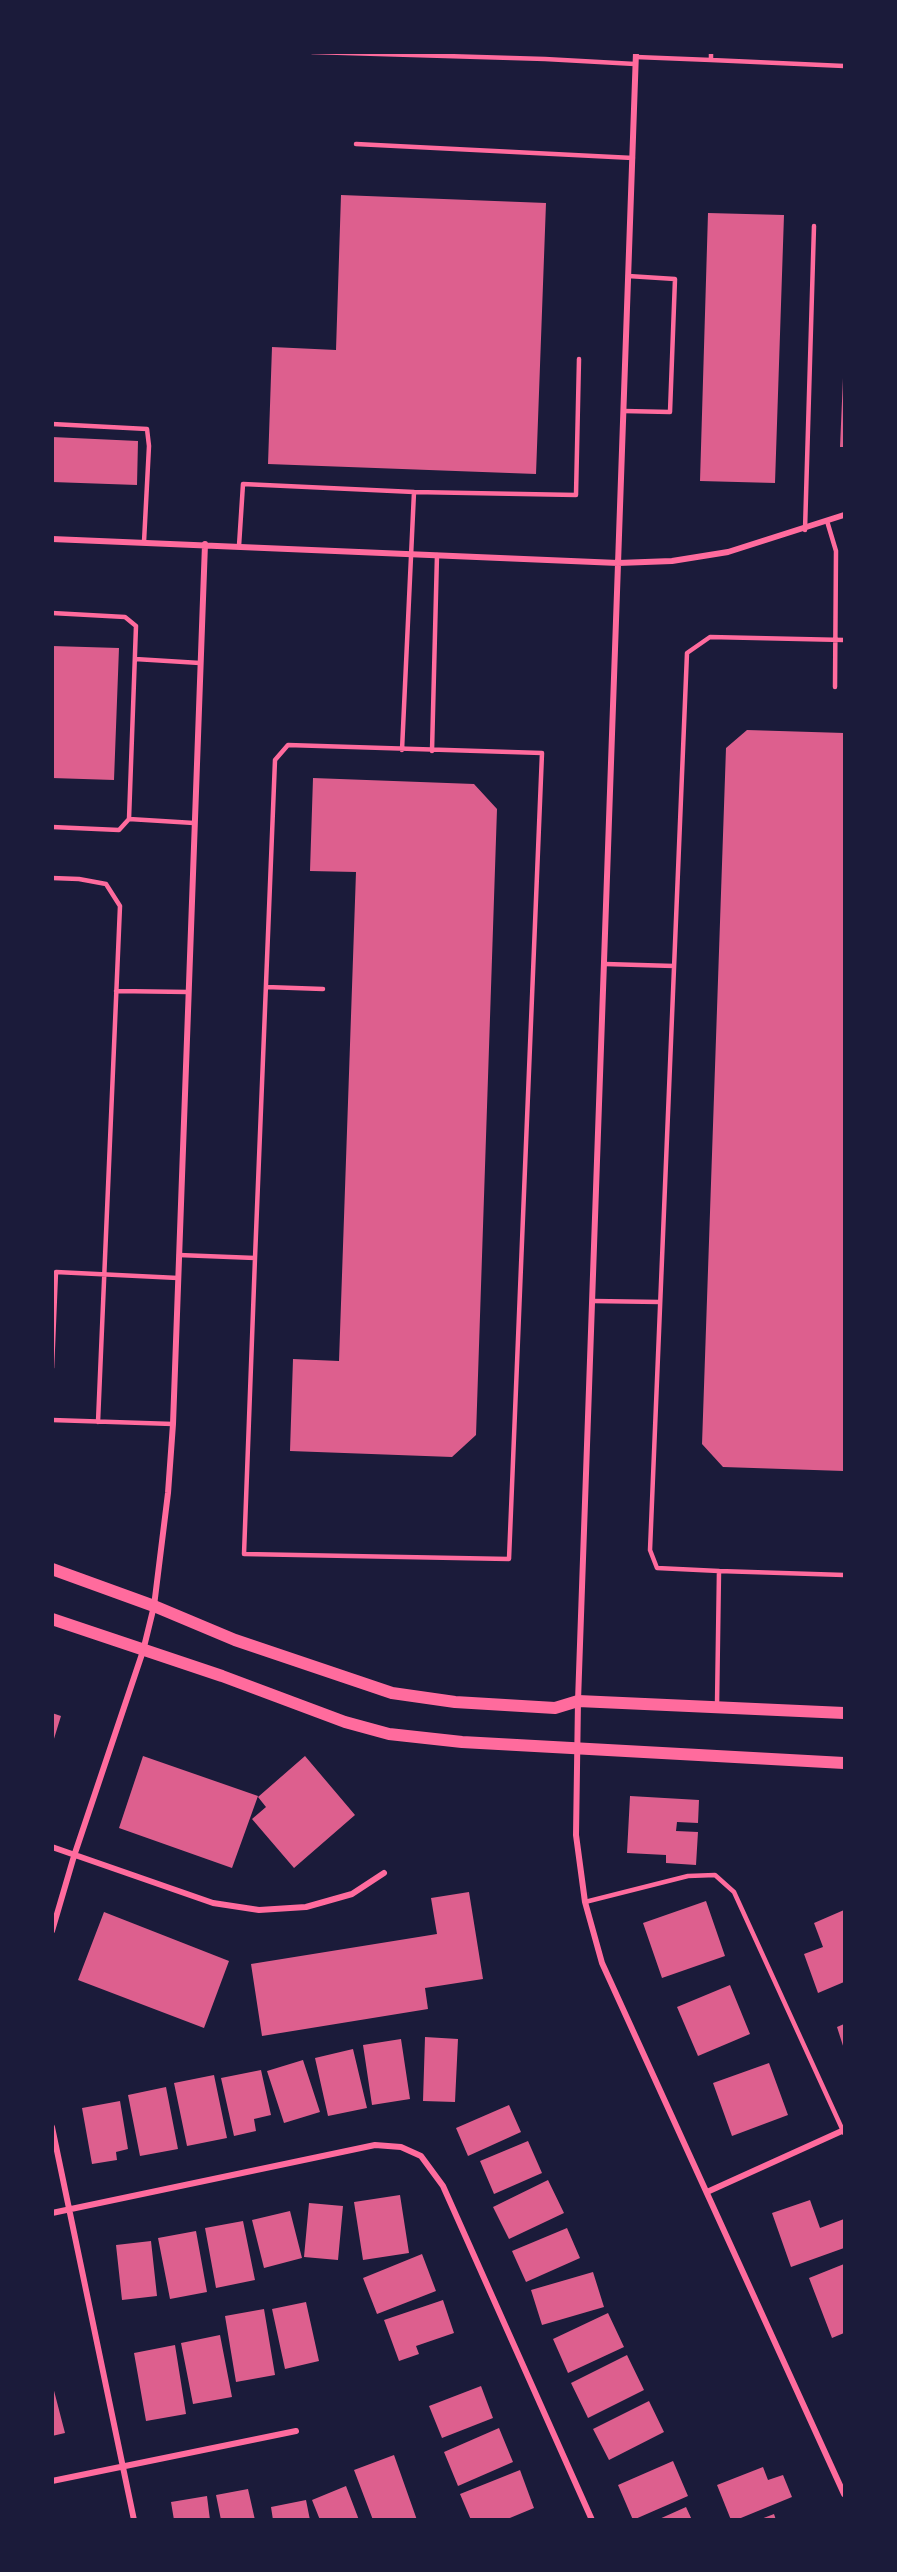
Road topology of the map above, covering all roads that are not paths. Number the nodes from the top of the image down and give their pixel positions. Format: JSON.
{"nodes":[{"id":1,"x":312,"y":52,"type":"edge"},
{"id":2,"x":559,"y":52,"type":"edge"},
{"id":3,"x":711,"y":52,"type":"edge"},
{"id":4,"x":636,"y":58,"type":"edge"},
{"id":5,"x":711,"y":60,"type":"junction"},
{"id":6,"x":558,"y":61,"type":"junction"},
{"id":7,"x":844,"y":66,"type":"edge"},
{"id":8,"x":356,"y":144,"type":"dead end"},
{"id":9,"x":633,"y":158,"type":"junction"},
{"id":10,"x":814,"y":226,"type":"dead end"},
{"id":11,"x":628,"y":276,"type":"junction"},
{"id":12,"x":579,"y":359,"type":"dead end"},
{"id":13,"x":624,"y":411,"type":"junction"},
{"id":14,"x":52,"y":424,"type":"edge"},
{"id":15,"x":414,"y":492,"type":"junction"},
{"id":16,"x":844,"y":515,"type":"edge"},
{"id":17,"x":826,"y":521,"type":"junction"},
{"id":18,"x":805,"y":530,"type":"junction"},
{"id":19,"x":52,"y":539,"type":"edge"},
{"id":20,"x":144,"y":542,"type":"junction"},
{"id":21,"x":205,"y":544,"type":"junction"},
{"id":22,"x":239,"y":546,"type":"junction"},
{"id":23,"x":410,"y":554,"type":"junction"},
{"id":24,"x":437,"y":555,"type":"junction"},
{"id":25,"x":618,"y":563,"type":"junction"},
{"id":26,"x":52,"y":613,"type":"edge"},
{"id":27,"x":837,"y":640,"type":"junction"},
{"id":28,"x":844,"y":640,"type":"edge"},
{"id":29,"x":135,"y":659,"type":"junction"},
{"id":30,"x":200,"y":663,"type":"junction"},
{"id":31,"x":835,"y":687,"type":"dead end"},
{"id":32,"x":402,"y":750,"type":"junction"},
{"id":33,"x":432,"y":751,"type":"junction"},
{"id":34,"x":129,"y":819,"type":"junction"},
{"id":35,"x":195,"y":823,"type":"junction"},
{"id":36,"x":52,"y":827,"type":"edge"},
{"id":37,"x":52,"y":878,"type":"edge"},
{"id":38,"x":605,"y":964,"type":"junction"},
{"id":39,"x":674,"y":966,"type":"junction"},
{"id":40,"x":266,"y":987,"type":"junction"},
{"id":41,"x":323,"y":989,"type":"dead end"},
{"id":42,"x":116,"y":991,"type":"junction"},
{"id":43,"x":188,"y":992,"type":"junction"},
{"id":44,"x":179,"y":1255,"type":"junction"},
{"id":45,"x":255,"y":1258,"type":"junction"},
{"id":46,"x":104,"y":1275,"type":"junction"},
{"id":47,"x":178,"y":1278,"type":"junction"},
{"id":48,"x":593,"y":1301,"type":"junction"},
{"id":49,"x":660,"y":1302,"type":"junction"},
{"id":50,"x":52,"y":1368,"type":"edge"},
{"id":51,"x":52,"y":1420,"type":"edge"},
{"id":52,"x":98,"y":1422,"type":"junction"},
{"id":53,"x":173,"y":1424,"type":"junction"},
{"id":54,"x":52,"y":1569,"type":"edge"},
{"id":55,"x":719,"y":1571,"type":"junction"},
{"id":56,"x":844,"y":1575,"type":"edge"},
{"id":57,"x":154,"y":1606,"type":"junction"},
{"id":58,"x":52,"y":1619,"type":"edge"},
{"id":59,"x":143,"y":1651,"type":"junction"},
{"id":60,"x":578,"y":1701,"type":"junction"},
{"id":61,"x":717,"y":1707,"type":"junction"},
{"id":62,"x":844,"y":1713,"type":"edge"},
{"id":63,"x":577,"y":1747,"type":"junction"},
{"id":64,"x":844,"y":1763,"type":"edge"},
{"id":65,"x":52,"y":1847,"type":"edge"},
{"id":66,"x":74,"y":1856,"type":"junction"},
{"id":67,"x":384,"y":1873,"type":"dead end"},
{"id":68,"x":585,"y":1902,"type":"junction"},
{"id":69,"x":52,"y":1931,"type":"edge"},
{"id":70,"x":52,"y":2127,"type":"edge"},
{"id":71,"x":844,"y":2131,"type":"edge"},
{"id":72,"x":707,"y":2192,"type":"junction"},
{"id":73,"x":69,"y":2210,"type":"junction"},
{"id":74,"x":52,"y":2213,"type":"edge"},
{"id":75,"x":296,"y":2431,"type":"dead end"},
{"id":76,"x":122,"y":2466,"type":"junction"},
{"id":77,"x":52,"y":2481,"type":"edge"},
{"id":78,"x":844,"y":2494,"type":"edge"},
{"id":79,"x":134,"y":2520,"type":"edge"},
{"id":80,"x":592,"y":2520,"type":"edge"}],
"edges":[{"from":1,"to":6,"type":"lane"},
{"from":2,"to":6,"type":"lane"},
{"from":3,"to":5,"type":"lane"},
{"from":4,"to":5,"type":"lane"},
{"from":4,"to":6,"type":"lane"},
{"from":4,"to":9,"type":"street"},
{"from":5,"to":7,"type":"lane"},
{"from":8,"to":9,"type":"lane"},
{"from":9,"to":11,"type":"street"},
{"from":10,"to":18,"type":"lane"},
{"from":11,"to":13,"type":"street"},
{"from":11,"to":13,"type":"lane"},
{"from":12,"to":15,"type":"lane"},
{"from":13,"to":25,"type":"street"},
{"from":14,"to":20,"type":"lane"},
{"from":15,"to":22,"type":"lane"},
{"from":15,"to":23,"type":"lane"},
{"from":16,"to":17,"type":"street"},
{"from":17,"to":18,"type":"street"},
{"from":17,"to":27,"type":"lane"},
{"from":18,"to":25,"type":"street"},
{"from":19,"to":20,"type":"street"},
{"from":20,"to":21,"type":"street"},
{"from":21,"to":22,"type":"street"},
{"from":21,"to":30,"type":"street"},
{"from":22,"to":23,"type":"street"},
{"from":23,"to":24,"type":"street"},
{"from":23,"to":32,"type":"lane"},
{"from":24,"to":25,"type":"street"},
{"from":24,"to":33,"type":"lane"},
{"from":25,"to":38,"type":"street"},
{"from":26,"to":29,"type":"lane"},
{"from":27,"to":28,"type":"lane"},
{"from":27,"to":31,"type":"lane"},
{"from":27,"to":39,"type":"lane"},
{"from":29,"to":30,"type":"lane"},
{"from":29,"to":34,"type":"lane"},
{"from":30,"to":35,"type":"street"},
{"from":32,"to":33,"type":"lane"},
{"from":32,"to":40,"type":"lane"},
{"from":33,"to":45,"type":"lane"},
{"from":34,"to":35,"type":"lane"},
{"from":34,"to":36,"type":"lane"},
{"from":35,"to":43,"type":"street"},
{"from":37,"to":42,"type":"lane"},
{"from":38,"to":39,"type":"lane"},
{"from":38,"to":48,"type":"street"},
{"from":39,"to":49,"type":"lane"},
{"from":40,"to":41,"type":"lane"},
{"from":40,"to":45,"type":"lane"},
{"from":42,"to":43,"type":"lane"},
{"from":42,"to":46,"type":"lane"},
{"from":43,"to":44,"type":"street"},
{"from":44,"to":45,"type":"lane"},
{"from":44,"to":47,"type":"street"},
{"from":46,"to":47,"type":"lane"},
{"from":46,"to":50,"type":"lane"},
{"from":46,"to":52,"type":"lane"},
{"from":47,"to":53,"type":"street"},
{"from":48,"to":49,"type":"lane"},
{"from":48,"to":60,"type":"street"},
{"from":49,"to":55,"type":"lane"},
{"from":51,"to":52,"type":"lane"},
{"from":52,"to":53,"type":"lane"},
{"from":53,"to":57,"type":"street"},
{"from":54,"to":57,"type":"main road"},
{"from":55,"to":56,"type":"lane"},
{"from":55,"to":61,"type":"lane"},
{"from":57,"to":59,"type":"street"},
{"from":57,"to":60,"type":"main road"},
{"from":58,"to":59,"type":"main road"},
{"from":59,"to":63,"type":"main road"},
{"from":59,"to":66,"type":"street"},
{"from":60,"to":61,"type":"main road"},
{"from":60,"to":63,"type":"street"},
{"from":61,"to":62,"type":"main road"},
{"from":63,"to":64,"type":"main road"},
{"from":63,"to":68,"type":"street"},
{"from":65,"to":66,"type":"street"},
{"from":66,"to":67,"type":"street"},
{"from":66,"to":69,"type":"street"},
{"from":68,"to":71,"type":"lane"},
{"from":68,"to":72,"type":"street"},
{"from":70,"to":73,"type":"street"},
{"from":71,"to":72,"type":"street"},
{"from":72,"to":78,"type":"street"},
{"from":73,"to":74,"type":"street"},
{"from":73,"to":76,"type":"street"},
{"from":73,"to":80,"type":"street"},
{"from":75,"to":76,"type":"street"},
{"from":76,"to":77,"type":"street"},
{"from":76,"to":79,"type":"street"}]}
